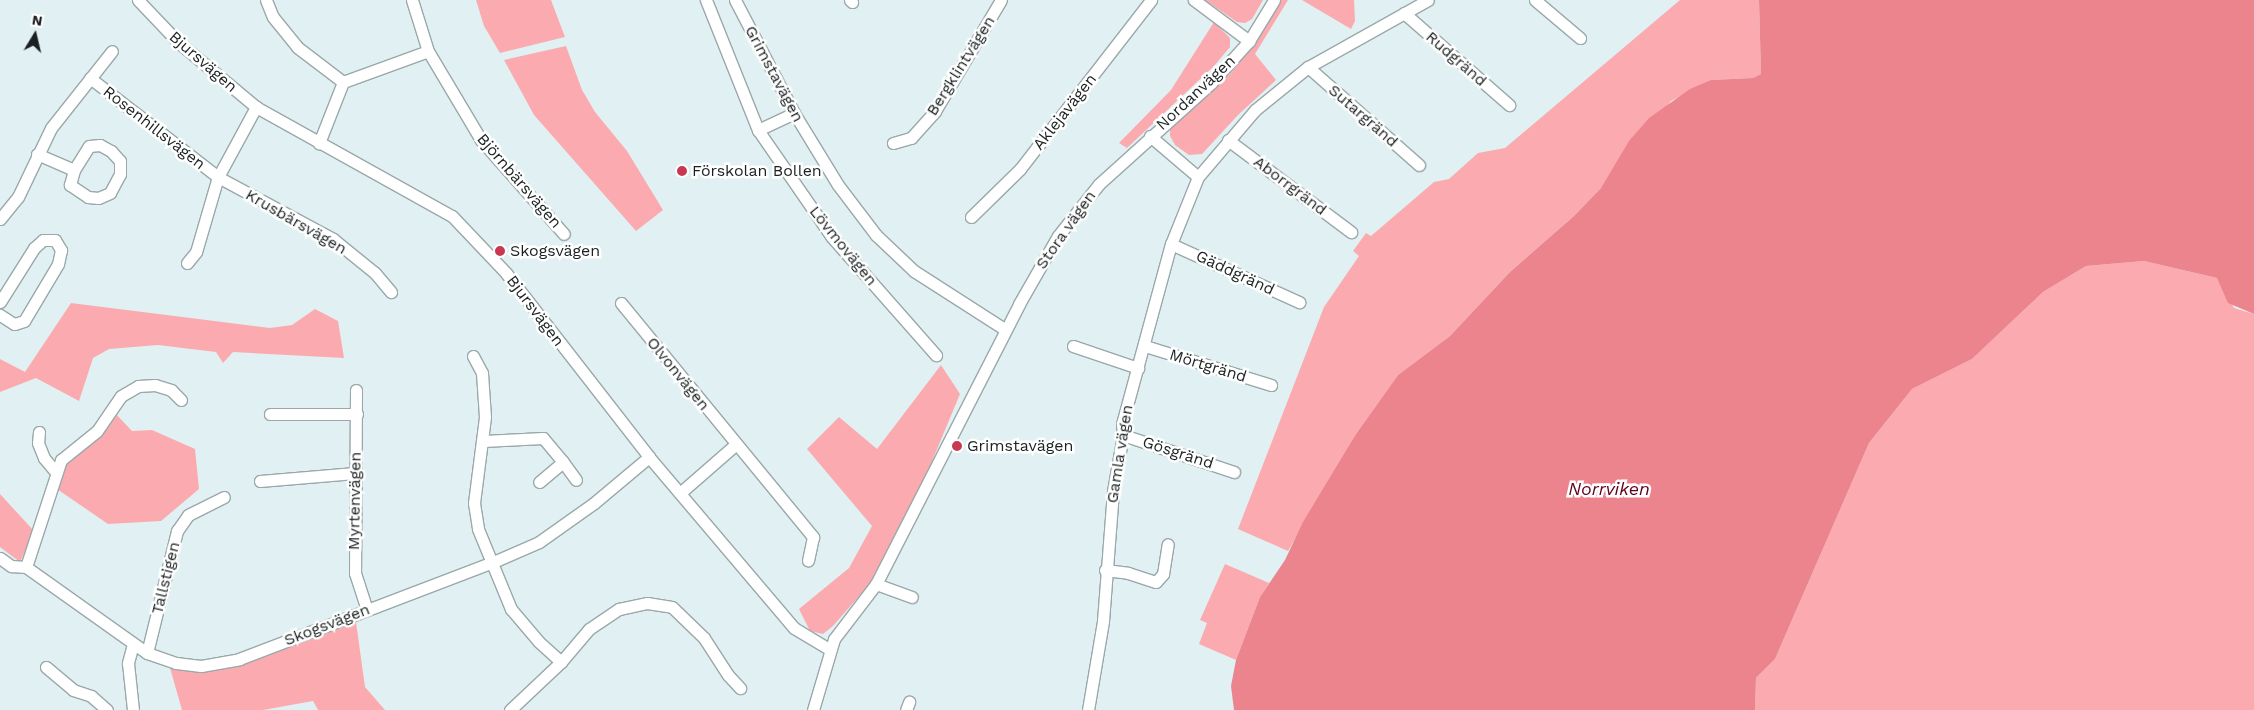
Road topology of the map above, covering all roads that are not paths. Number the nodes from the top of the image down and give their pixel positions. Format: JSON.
{"nodes":[{"id":1,"x":138,"y":0,"type":"edge"},
{"id":2,"x":266,"y":0,"type":"edge"},
{"id":3,"x":412,"y":0,"type":"edge"},
{"id":4,"x":706,"y":0,"type":"edge"},
{"id":5,"x":735,"y":0,"type":"edge"},
{"id":6,"x":1001,"y":0,"type":"edge"},
{"id":7,"x":1151,"y":0,"type":"edge"},
{"id":8,"x":1194,"y":0,"type":"edge"},
{"id":9,"x":1274,"y":0,"type":"edge"},
{"id":10,"x":1428,"y":0,"type":"edge"},
{"id":11,"x":1535,"y":0,"type":"edge"},
{"id":12,"x":1404,"y":13,"type":"junction"},
{"id":13,"x":1580,"y":38,"type":"dead end"},
{"id":14,"x":1249,"y":41,"type":"junction"},
{"id":15,"x":112,"y":51,"type":"dead end"},
{"id":16,"x":428,"y":51,"type":"junction"},
{"id":17,"x":1308,"y":67,"type":"junction"},
{"id":18,"x":90,"y":78,"type":"junction"},
{"id":19,"x":343,"y":82,"type":"junction"},
{"id":20,"x":1509,"y":105,"type":"dead end"},
{"id":21,"x":256,"y":107,"type":"junction"},
{"id":22,"x":794,"y":113,"type":"junction"},
{"id":23,"x":758,"y":130,"type":"junction"},
{"id":24,"x":1150,"y":136,"type":"junction"},
{"id":25,"x":1228,"y":140,"type":"junction"},
{"id":26,"x":319,"y":143,"type":"junction"},
{"id":27,"x":893,"y":143,"type":"dead end"},
{"id":28,"x":37,"y":154,"type":"junction"},
{"id":29,"x":1419,"y":165,"type":"dead end"},
{"id":30,"x":74,"y":170,"type":"junction"},
{"id":31,"x":1198,"y":177,"type":"junction"},
{"id":32,"x":218,"y":178,"type":"junction"},
{"id":33,"x":972,"y":217,"type":"dead end"},
{"id":34,"x":0,"y":219,"type":"edge"},
{"id":35,"x":1351,"y":232,"type":"dead end"},
{"id":36,"x":564,"y":234,"type":"dead end"},
{"id":37,"x":1171,"y":244,"type":"junction"},
{"id":38,"x":187,"y":263,"type":"dead end"},
{"id":39,"x":391,"y":292,"type":"dead end"},
{"id":40,"x":0,"y":302,"type":"edge"},
{"id":41,"x":1299,"y":302,"type":"dead end"},
{"id":42,"x":621,"y":304,"type":"dead end"},
{"id":43,"x":0,"y":315,"type":"edge"},
{"id":44,"x":1006,"y":330,"type":"junction"},
{"id":45,"x":1073,"y":346,"type":"dead end"},
{"id":46,"x":1145,"y":346,"type":"junction"},
{"id":47,"x":936,"y":355,"type":"dead end"},
{"id":48,"x":473,"y":356,"type":"dead end"},
{"id":49,"x":1138,"y":368,"type":"junction"},
{"id":50,"x":1271,"y":385,"type":"dead end"},
{"id":51,"x":356,"y":390,"type":"dead end"},
{"id":52,"x":180,"y":400,"type":"dead end"},
{"id":53,"x":270,"y":414,"type":"dead end"},
{"id":54,"x":357,"y":414,"type":"junction"},
{"id":55,"x":39,"y":432,"type":"dead end"},
{"id":56,"x":1123,"y":435,"type":"junction"},
{"id":57,"x":483,"y":441,"type":"junction"},
{"id":58,"x":735,"y":446,"type":"junction"},
{"id":59,"x":648,"y":457,"type":"junction"},
{"id":60,"x":563,"y":462,"type":"junction"},
{"id":61,"x":55,"y":471,"type":"junction"},
{"id":62,"x":1234,"y":472,"type":"dead end"},
{"id":63,"x":355,"y":473,"type":"junction"},
{"id":64,"x":576,"y":480,"type":"dead end"},
{"id":65,"x":260,"y":481,"type":"dead end"},
{"id":66,"x":539,"y":482,"type":"dead end"},
{"id":67,"x":680,"y":493,"type":"junction"},
{"id":68,"x":224,"y":498,"type":"dead end"},
{"id":69,"x":1168,"y":544,"type":"dead end"},
{"id":70,"x":0,"y":558,"type":"edge"},
{"id":71,"x":808,"y":560,"type":"dead end"},
{"id":72,"x":492,"y":563,"type":"junction"},
{"id":73,"x":26,"y":567,"type":"junction"},
{"id":74,"x":1106,"y":570,"type":"junction"},
{"id":75,"x":876,"y":584,"type":"junction"},
{"id":76,"x":912,"y":598,"type":"dead end"},
{"id":77,"x":367,"y":609,"type":"junction"},
{"id":78,"x":133,"y":644,"type":"junction"},
{"id":79,"x":829,"y":650,"type":"junction"},
{"id":80,"x":147,"y":653,"type":"junction"},
{"id":81,"x":561,"y":662,"type":"junction"},
{"id":82,"x":46,"y":667,"type":"dead end"},
{"id":83,"x":740,"y":688,"type":"dead end"},
{"id":84,"x":107,"y":710,"type":"edge"},
{"id":85,"x":133,"y":710,"type":"edge"},
{"id":86,"x":510,"y":710,"type":"edge"},
{"id":87,"x":813,"y":710,"type":"edge"},
{"id":88,"x":1088,"y":710,"type":"edge"}],
"edges":[{"from":1,"to":21,"type":"street","name":"Bjursvägen"},
{"from":2,"to":19,"type":"street"},
{"from":3,"to":16,"type":"street","name":"Björnbärsvägen"},
{"from":4,"to":23,"type":"street","name":"Lövmovägen"},
{"from":5,"to":22,"type":"street","name":"Grimstavägen"},
{"from":6,"to":27,"type":"street","name":"Bergklintvägen"},
{"from":7,"to":33,"type":"street","name":"Aklejavägen"},
{"from":8,"to":14,"type":"street"},
{"from":9,"to":14,"type":"street","name":"Nordanvägen"},
{"from":10,"to":12,"type":"street"},
{"from":11,"to":13,"type":"street"},
{"from":12,"to":17,"type":"street"},
{"from":12,"to":20,"type":"street","name":"Rudgränd"},
{"from":14,"to":24,"type":"street","name":"Nordanvägen"},
{"from":15,"to":18,"type":"street","name":"Rosenhillsvägen"},
{"from":16,"to":19,"type":"street"},
{"from":16,"to":36,"type":"street","name":"Björnbärsvägen"},
{"from":17,"to":25,"type":"street"},
{"from":17,"to":29,"type":"street","name":"Sutargränd"},
{"from":18,"to":28,"type":"street","name":"Rosenhillsvägen"},
{"from":18,"to":32,"type":"street","name":"Rosenhillsvägen"},
{"from":19,"to":26,"type":"street"},
{"from":21,"to":26,"type":"street","name":"Bjursvägen"},
{"from":21,"to":32,"type":"street"},
{"from":22,"to":23,"type":"street"},
{"from":22,"to":44,"type":"street","name":"Grimstavägen"},
{"from":23,"to":47,"type":"street","name":"Lövmovägen"},
{"from":24,"to":31,"type":"street"},
{"from":24,"to":44,"type":"street","name":"Stora vägen"},
{"from":25,"to":31,"type":"street"},
{"from":25,"to":35,"type":"street","name":"Aborrgränd"},
{"from":26,"to":59,"type":"street","name":"Bjursvägen"},
{"from":28,"to":30,"type":"street"},
{"from":28,"to":34,"type":"street","name":"Rosenhillsvägen"},
{"from":30,"to":30,"type":"street"},
{"from":31,"to":37,"type":"street","name":"Gamla vägen"},
{"from":32,"to":38,"type":"street"},
{"from":32,"to":39,"type":"street","name":"Krusbärsvägen"},
{"from":37,"to":41,"type":"street","name":"Gäddgränd"},
{"from":37,"to":46,"type":"street","name":"Gamla vägen"},
{"from":40,"to":43,"type":"street"},
{"from":42,"to":58,"type":"street","name":"Olvonvägen"},
{"from":44,"to":75,"type":"street","name":"Stora vägen"},
{"from":45,"to":49,"type":"street"},
{"from":46,"to":49,"type":"street","name":"Gamla vägen"},
{"from":46,"to":50,"type":"street","name":"Mörtgränd"},
{"from":48,"to":57,"type":"street"},
{"from":49,"to":56,"type":"street","name":"Gamla vägen"},
{"from":51,"to":54,"type":"street","name":"Myrtenvägen"},
{"from":52,"to":61,"type":"street"},
{"from":53,"to":54,"type":"street"},
{"from":54,"to":63,"type":"street","name":"Myrtenvägen"},
{"from":55,"to":61,"type":"street"},
{"from":56,"to":62,"type":"street","name":"Gösgränd"},
{"from":56,"to":74,"type":"street","name":"Gamla vägen"},
{"from":57,"to":60,"type":"street"},
{"from":57,"to":72,"type":"street"},
{"from":58,"to":67,"type":"street"},
{"from":58,"to":71,"type":"street","name":"Olvonvägen"},
{"from":59,"to":67,"type":"street","name":"Bjursvägen"},
{"from":59,"to":72,"type":"street","name":"Skogsvägen"},
{"from":60,"to":64,"type":"street"},
{"from":60,"to":66,"type":"street"},
{"from":61,"to":73,"type":"street"},
{"from":63,"to":65,"type":"street"},
{"from":63,"to":77,"type":"street","name":"Myrtenvägen"},
{"from":67,"to":79,"type":"street","name":"Bjursvägen"},
{"from":68,"to":80,"type":"street","name":"Tallstigen"},
{"from":69,"to":74,"type":"street"},
{"from":70,"to":73,"type":"street","name":"Skogsvägen"},
{"from":72,"to":77,"type":"street","name":"Skogsvägen"},
{"from":72,"to":81,"type":"street"},
{"from":73,"to":78,"type":"street","name":"Skogsvägen"},
{"from":74,"to":88,"type":"street","name":"Gamla vägen"},
{"from":75,"to":76,"type":"street"},
{"from":75,"to":79,"type":"street","name":"Stora vägen"},
{"from":77,"to":80,"type":"street","name":"Skogsvägen"},
{"from":78,"to":80,"type":"street","name":"Skogsvägen"},
{"from":78,"to":85,"type":"street"},
{"from":79,"to":87,"type":"street"},
{"from":81,"to":83,"type":"street"},
{"from":81,"to":86,"type":"street"},
{"from":82,"to":84,"type":"street"}]}
